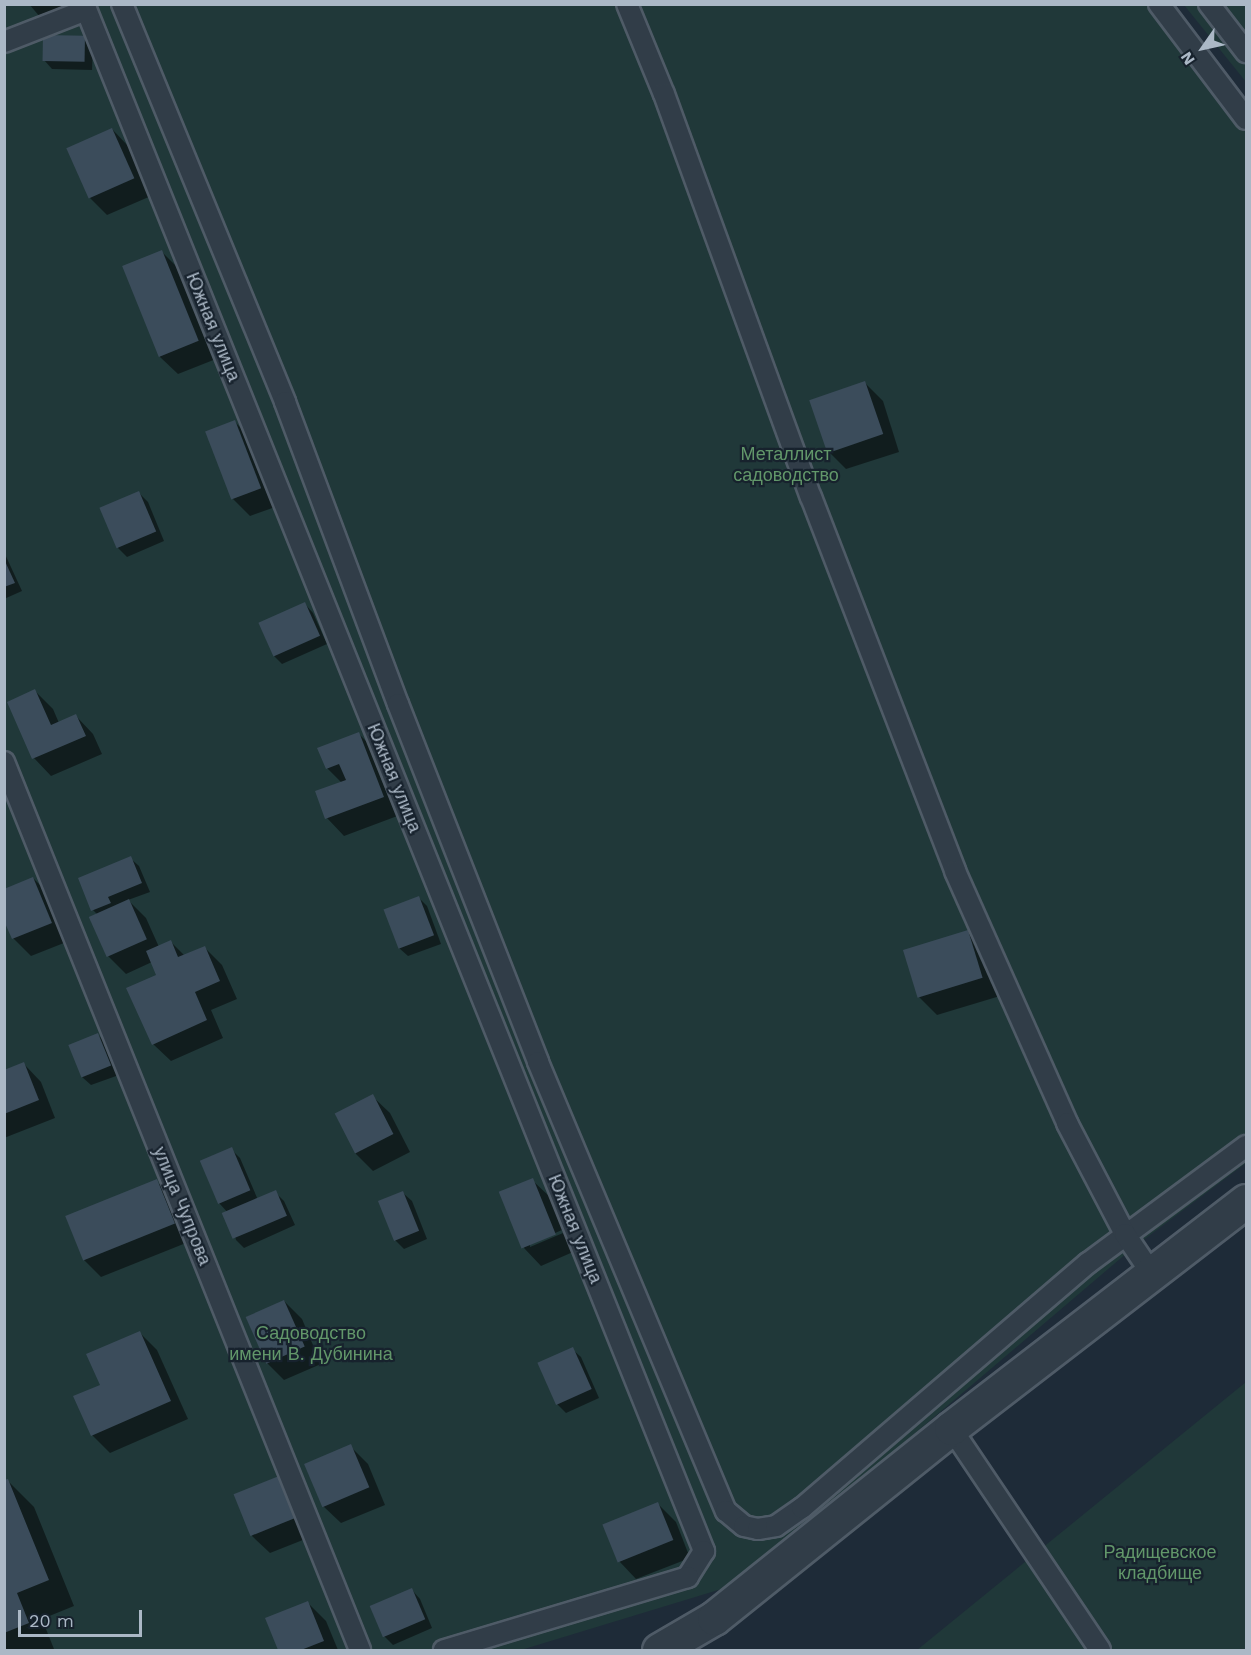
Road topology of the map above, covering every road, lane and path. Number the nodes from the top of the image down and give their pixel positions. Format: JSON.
{"nodes":[{"id":1,"x":122,"y":4,"type":"edge"},
{"id":2,"x":627,"y":4,"type":"edge"},
{"id":3,"x":1159,"y":4,"type":"edge"},
{"id":4,"x":1209,"y":4,"type":"edge"},
{"id":5,"x":85,"y":7,"type":"edge"},
{"id":6,"x":4,"y":42,"type":"edge"},
{"id":7,"x":1246,"y":52,"type":"edge"},
{"id":8,"x":1246,"y":118,"type":"edge"},
{"id":9,"x":4,"y":762,"type":"edge"},
{"id":10,"x":1246,"y":1146,"type":"edge"},
{"id":11,"x":1246,"y":1201,"type":"edge"},
{"id":12,"x":1125,"y":1234,"type":"junction"},
{"id":13,"x":1152,"y":1274,"type":"junction"},
{"id":14,"x":951,"y":1428,"type":"junction"},
{"id":15,"x":360,"y":1650,"type":"edge"},
{"id":16,"x":444,"y":1650,"type":"edge"},
{"id":17,"x":659,"y":1650,"type":"edge"},
{"id":18,"x":1100,"y":1650,"type":"edge"}],
"edges":[{"from":1,"to":12,"type":"lane"},
{"from":2,"to":12,"type":"lane"},
{"from":3,"to":8,"type":"lane"},
{"from":4,"to":7,"type":"lane"},
{"from":5,"to":6,"type":"lane"},
{"from":5,"to":16,"type":"lane","name":"Южная улица"},
{"from":9,"to":15,"type":"lane","name":"улица Чупрова"},
{"from":10,"to":12,"type":"lane"},
{"from":11,"to":13,"type":"street"},
{"from":12,"to":13,"type":"lane"},
{"from":13,"to":14,"type":"street"},
{"from":14,"to":17,"type":"street"},
{"from":14,"to":18,"type":"lane"}]}
